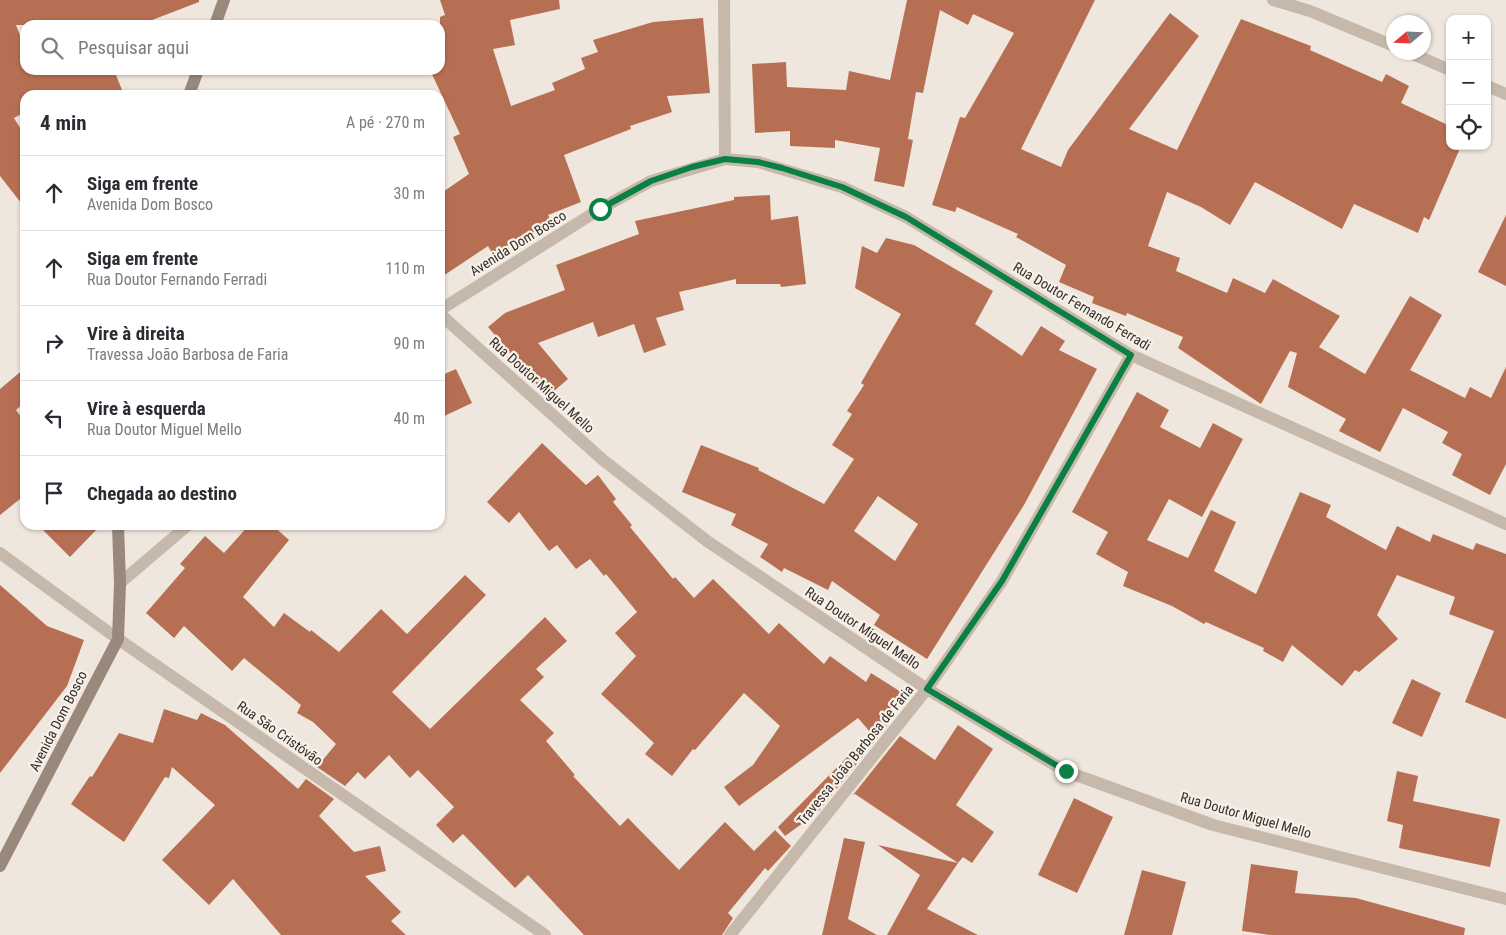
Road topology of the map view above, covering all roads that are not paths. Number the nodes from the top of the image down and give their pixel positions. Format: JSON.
{"nodes":[{"id":1,"x":224,"y":0,"type":"edge"},
{"id":2,"x":724,"y":0,"type":"edge"},
{"id":3,"x":1273,"y":0,"type":"edge"},
{"id":4,"x":1313,"y":6,"type":"edge"},
{"id":5,"x":217,"y":20,"type":"edge"},
{"id":6,"x":1386,"y":42,"type":"edge"},
{"id":7,"x":1427,"y":60,"type":"edge"},
{"id":8,"x":1446,"y":68,"type":"edge"},
{"id":9,"x":196,"y":75,"type":"edge"},
{"id":10,"x":1491,"y":88,"type":"edge"},
{"id":11,"x":191,"y":90,"type":"edge"},
{"id":12,"x":1506,"y":94,"type":"edge"},
{"id":13,"x":725,"y":159,"type":"junction"},
{"id":14,"x":445,"y":309,"type":"edge"},
{"id":15,"x":445,"y":317,"type":"edge"},
{"id":16,"x":1131,"y":355,"type":"junction"},
{"id":17,"x":1506,"y":524,"type":"edge"},
{"id":18,"x":118,"y":530,"type":"edge"},
{"id":19,"x":182,"y":530,"type":"edge"},
{"id":20,"x":0,"y":553,"type":"edge"},
{"id":21,"x":120,"y":583,"type":"junction"},
{"id":22,"x":118,"y":639,"type":"junction"},
{"id":23,"x":927,"y":689,"type":"junction"},
{"id":24,"x":0,"y":866,"type":"edge"},
{"id":25,"x":1506,"y":899,"type":"edge"},
{"id":26,"x":544,"y":935,"type":"edge"},
{"id":27,"x":730,"y":935,"type":"edge"}],
"edges":[{"from":1,"to":5,"type":"street"},
{"from":2,"to":13,"type":"street"},
{"from":3,"to":4,"type":"street"},
{"from":4,"to":6,"type":"street"},
{"from":7,"to":8,"type":"street"},
{"from":9,"to":11,"type":"street"},
{"from":10,"to":12,"type":"street"},
{"from":13,"to":14,"type":"street","name":"Avenida Dom Bosco"},
{"from":13,"to":16,"type":"street","name":"Rua Doutor Fernando Ferradi"},
{"from":15,"to":23,"type":"street","name":"Rua Doutor Miguel Mello"},
{"from":16,"to":17,"type":"street","name":"Rua Doutor Fernando Ferradi"},
{"from":16,"to":23,"type":"street","name":"Travessa João Barbosa de Faria"},
{"from":18,"to":21,"type":"street","name":"Avenida Dom Bosco"},
{"from":19,"to":21,"type":"street"},
{"from":20,"to":22,"type":"street","name":"Rua São Cristóvão"},
{"from":21,"to":22,"type":"street","name":"Avenida Dom Bosco"},
{"from":22,"to":24,"type":"street","name":"Avenida Dom Bosco"},
{"from":22,"to":26,"type":"street","name":"Rua São Cristóvão"},
{"from":23,"to":25,"type":"street","name":"Rua Doutor Miguel Mello"},
{"from":23,"to":27,"type":"street","name":"Travessa João Barbosa de Faria"}]}
